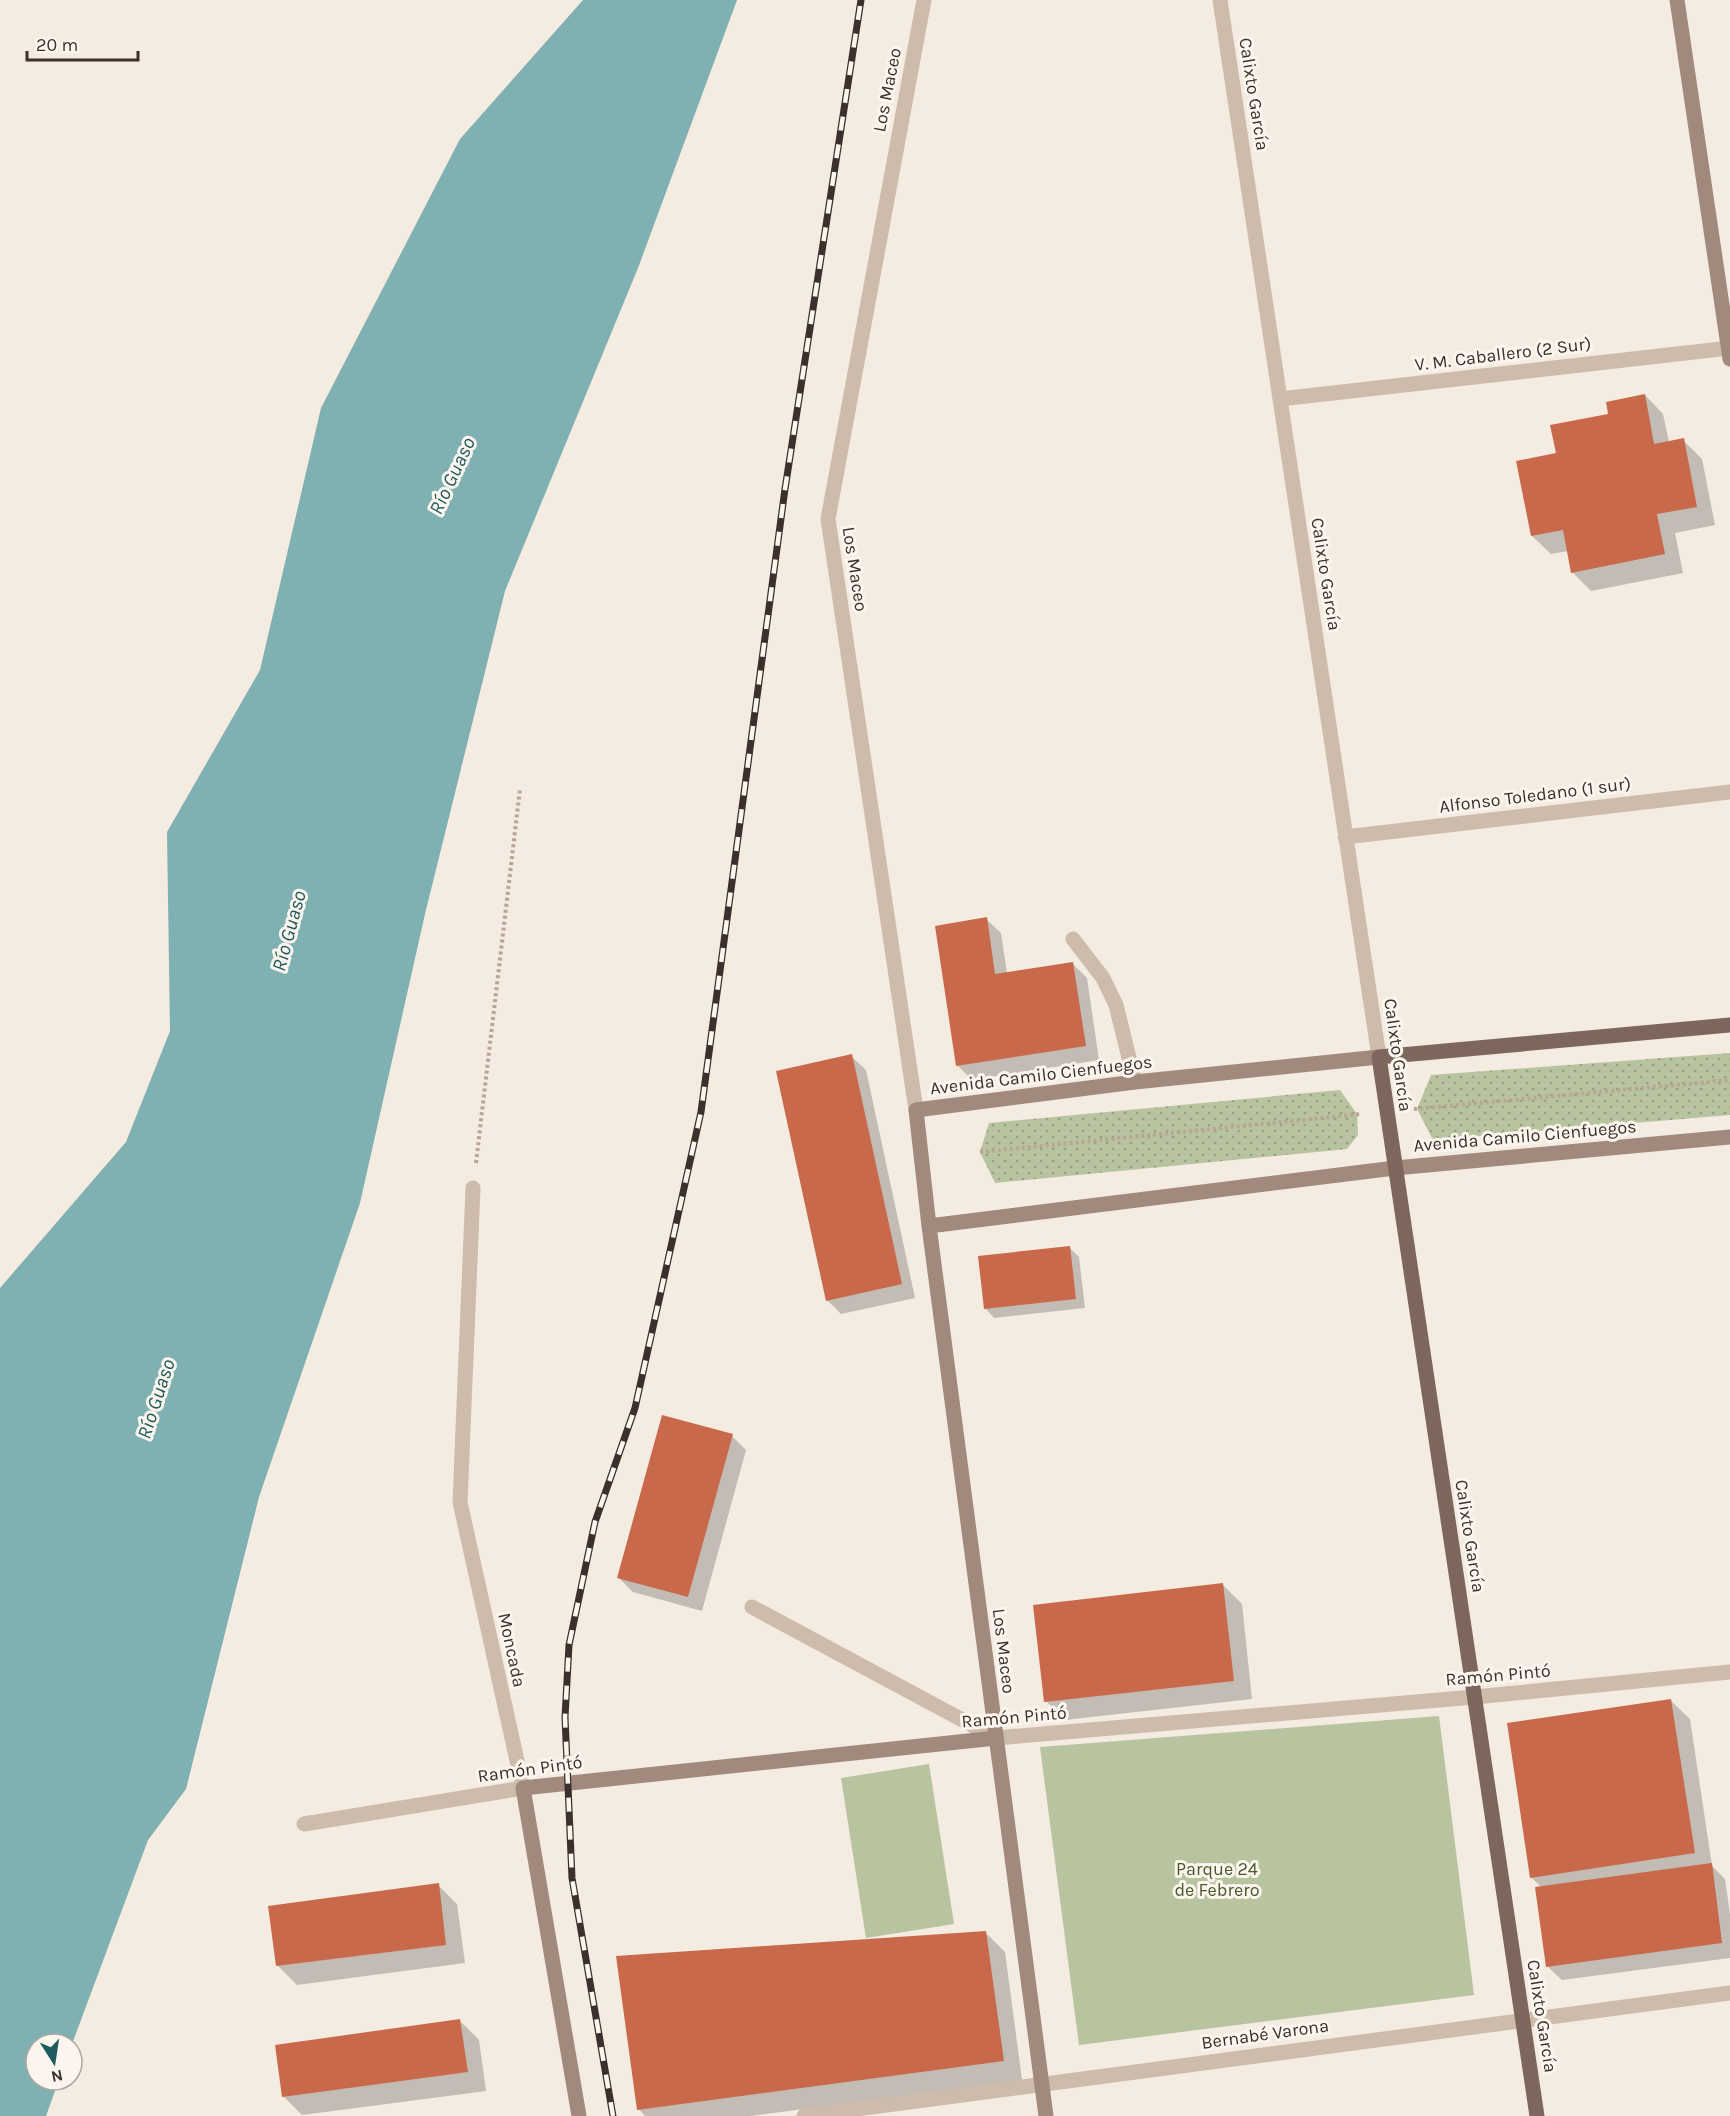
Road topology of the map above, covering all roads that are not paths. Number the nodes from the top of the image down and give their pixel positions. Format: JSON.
{"nodes":[{"id":1,"x":924,"y":0,"type":"edge"},
{"id":2,"x":1220,"y":0,"type":"edge"},
{"id":3,"x":1677,"y":0,"type":"edge"},
{"id":4,"x":1729,"y":351,"type":"edge"},
{"id":5,"x":1280,"y":399,"type":"junction"},
{"id":6,"x":1730,"y":792,"type":"edge"},
{"id":7,"x":1346,"y":837,"type":"junction"},
{"id":8,"x":1073,"y":939,"type":"dead end"},
{"id":9,"x":1730,"y":1025,"type":"edge"},
{"id":10,"x":1379,"y":1057,"type":"junction"},
{"id":11,"x":1135,"y":1082,"type":"junction"},
{"id":12,"x":916,"y":1110,"type":"junction"},
{"id":13,"x":1730,"y":1137,"type":"edge"},
{"id":14,"x":1395,"y":1168,"type":"junction"},
{"id":15,"x":473,"y":1188,"type":"road end"},
{"id":16,"x":929,"y":1226,"type":"junction"},
{"id":17,"x":752,"y":1608,"type":"dead end"},
{"id":18,"x":1730,"y":1672,"type":"edge"},
{"id":19,"x":1474,"y":1697,"type":"junction"},
{"id":20,"x":996,"y":1738,"type":"junction"},
{"id":21,"x":523,"y":1788,"type":"junction"},
{"id":22,"x":304,"y":1824,"type":"dead end"},
{"id":23,"x":1730,"y":1993,"type":"edge"},
{"id":24,"x":1522,"y":2020,"type":"junction"},
{"id":25,"x":1040,"y":2084,"type":"junction"},
{"id":26,"x":579,"y":2116,"type":"edge"},
{"id":27,"x":804,"y":2116,"type":"edge"},
{"id":28,"x":1046,"y":2116,"type":"edge"},
{"id":29,"x":1537,"y":2116,"type":"edge"}],
"edges":[{"from":1,"to":12,"type":"street","name":"Los Maceo"},
{"from":2,"to":5,"type":"street","name":"Calixto García"},
{"from":3,"to":4,"type":"main road"},
{"from":4,"to":5,"type":"street","name":"V. M. Caballero (2 Sur)"},
{"from":5,"to":7,"type":"street","name":"Calixto García"},
{"from":6,"to":7,"type":"street","name":"Alfonso Toledano (1 sur)"},
{"from":7,"to":10,"type":"street","name":"Calixto García"},
{"from":8,"to":11,"type":"street"},
{"from":9,"to":10,"type":"main road","name":"Avenida Camilo Cienfuegos"},
{"from":10,"to":11,"type":"main road","name":"Avenida Camilo Cienfuegos"},
{"from":10,"to":14,"type":"main road","name":"Calixto García"},
{"from":11,"to":12,"type":"main road","name":"Avenida Camilo Cienfuegos"},
{"from":12,"to":16,"type":"main road","name":"Avenida Camilo Cienfuegos"},
{"from":13,"to":14,"type":"main road","name":"Avenida Camilo Cienfuegos"},
{"from":14,"to":16,"type":"main road","name":"Avenida Camilo Cienfuegos"},
{"from":14,"to":19,"type":"main road","name":"Calixto García"},
{"from":15,"to":21,"type":"street","name":"Moncada"},
{"from":16,"to":20,"type":"main road","name":"Los Maceo"},
{"from":17,"to":20,"type":"street"},
{"from":18,"to":19,"type":"street","name":"Ramón Pintó"},
{"from":19,"to":20,"type":"street","name":"Ramón Pintó"},
{"from":19,"to":24,"type":"main road","name":"Calixto García"},
{"from":20,"to":21,"type":"main road","name":"Ramón Pintó"},
{"from":20,"to":25,"type":"main road","name":"Los Maceo"},
{"from":21,"to":22,"type":"street","name":"Ramón Pintó"},
{"from":21,"to":26,"type":"main road","name":"Moncada"},
{"from":23,"to":24,"type":"street","name":"Bernabé Varona"},
{"from":24,"to":25,"type":"street","name":"Bernabé Varona"},
{"from":24,"to":29,"type":"main road","name":"Calixto García"},
{"from":25,"to":27,"type":"street","name":"Bernabé Varona"},
{"from":25,"to":28,"type":"main road","name":"Los Maceo"}]}
